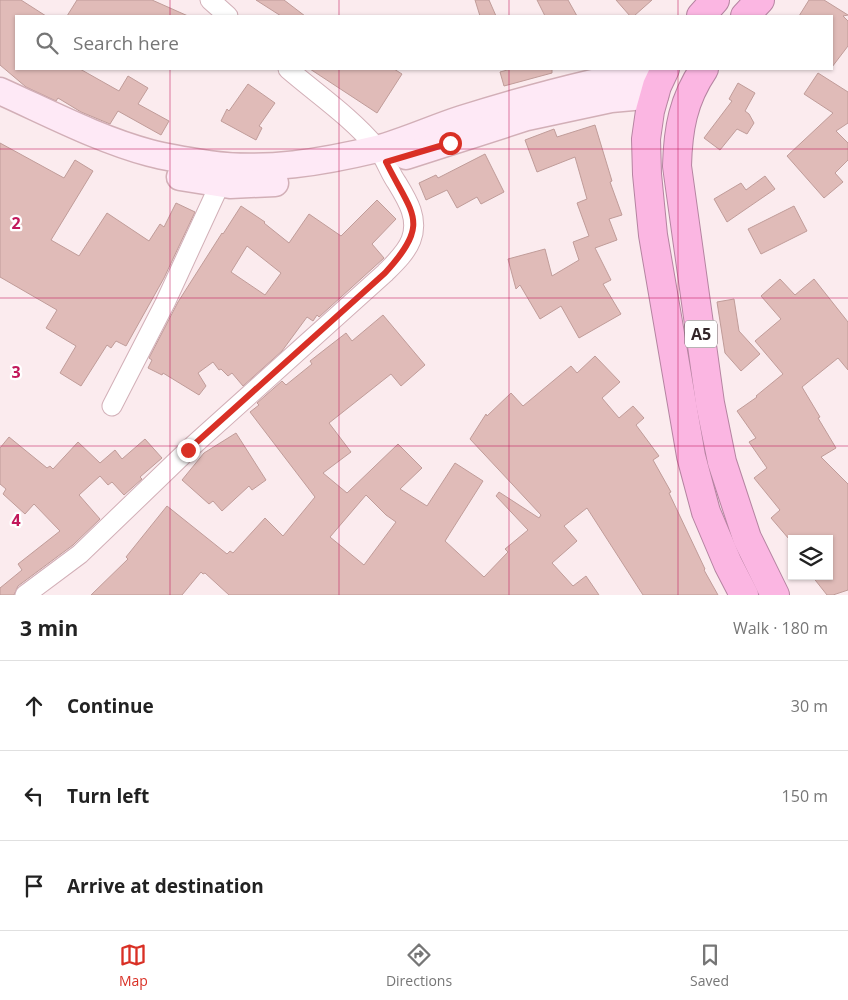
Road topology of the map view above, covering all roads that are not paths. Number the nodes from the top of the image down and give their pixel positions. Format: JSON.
{"nodes":[{"id":1,"x":210,"y":0,"type":"edge"},
{"id":2,"x":715,"y":0,"type":"edge"},
{"id":3,"x":760,"y":0,"type":"edge"},
{"id":4,"x":227,"y":15,"type":"edge"},
{"id":5,"x":702,"y":15,"type":"edge"},
{"id":6,"x":746,"y":15,"type":"edge"},
{"id":7,"x":289,"y":70,"type":"edge"},
{"id":8,"x":658,"y":70,"type":"edge"},
{"id":9,"x":664,"y":70,"type":"edge"},
{"id":10,"x":703,"y":70,"type":"edge"},
{"id":11,"x":0,"y":91,"type":"edge"},
{"id":12,"x":655,"y":95,"type":"junction"},
{"id":13,"x":0,"y":108,"type":"edge"},
{"id":14,"x":382,"y":155,"type":"junction"},
{"id":15,"x":223,"y":175,"type":"junction"},
{"id":16,"x":112,"y":406,"type":"dead end"},
{"id":17,"x":26,"y":595,"type":"edge"},
{"id":18,"x":744,"y":595,"type":"edge"},
{"id":19,"x":775,"y":595,"type":"edge"}],
"edges":[{"from":1,"to":4,"type":"street"},
{"from":2,"to":5,"type":"highway"},
{"from":3,"to":6,"type":"highway"},
{"from":7,"to":14,"type":"street"},
{"from":8,"to":14,"type":"street"},
{"from":9,"to":12,"type":"highway","number":"A5"},
{"from":10,"to":19,"type":"highway","number":"A5"},
{"from":11,"to":15,"type":"street"},
{"from":12,"to":14,"type":"street"},
{"from":12,"to":18,"type":"highway","number":"A5"},
{"from":13,"to":15,"type":"street"},
{"from":14,"to":15,"type":"street"},
{"from":14,"to":17,"type":"street"},
{"from":15,"to":16,"type":"street"}]}
